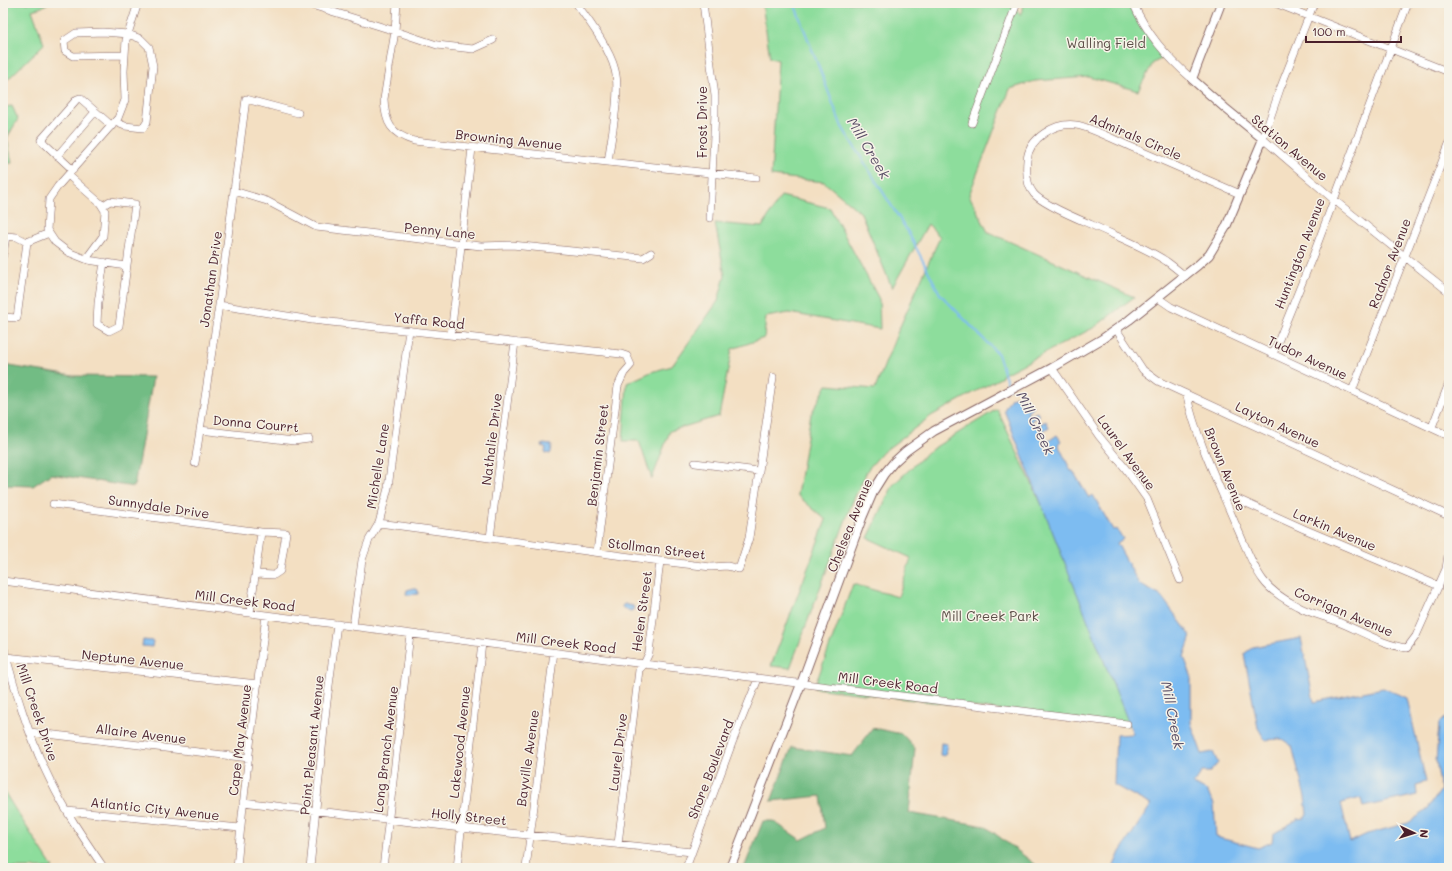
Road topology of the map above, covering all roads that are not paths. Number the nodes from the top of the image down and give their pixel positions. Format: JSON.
{"nodes":[{"id":1,"x":138,"y":3,"type":"edge"},
{"id":2,"x":305,"y":3,"type":"edge"},
{"id":3,"x":397,"y":3,"type":"edge"},
{"id":4,"x":577,"y":3,"type":"edge"},
{"id":5,"x":703,"y":3,"type":"edge"},
{"id":6,"x":1017,"y":3,"type":"edge"},
{"id":7,"x":1133,"y":3,"type":"edge"},
{"id":8,"x":1221,"y":3,"type":"edge"},
{"id":9,"x":1275,"y":3,"type":"edge"},
{"id":10,"x":1314,"y":3,"type":"edge"},
{"id":11,"x":1408,"y":3,"type":"edge"},
{"id":12,"x":1308,"y":17,"type":"junction"},
{"id":13,"x":395,"y":31,"type":"junction"},
{"id":14,"x":128,"y":34,"type":"junction"},
{"id":15,"x":494,"y":40,"type":"dead end"},
{"id":16,"x":1390,"y":49,"type":"junction"},
{"id":17,"x":125,"y":55,"type":"junction"},
{"id":18,"x":1449,"y":72,"type":"edge"},
{"id":19,"x":1192,"y":79,"type":"junction"},
{"id":20,"x":95,"y":112,"type":"junction"},
{"id":21,"x":298,"y":113,"type":"dead end"},
{"id":22,"x":972,"y":123,"type":"dead end"},
{"id":23,"x":114,"y":124,"type":"junction"},
{"id":24,"x":1262,"y":139,"type":"junction"},
{"id":25,"x":1449,"y":144,"type":"edge"},
{"id":26,"x":472,"y":148,"type":"junction"},
{"id":27,"x":57,"y":156,"type":"junction"},
{"id":28,"x":608,"y":162,"type":"junction"},
{"id":29,"x":71,"y":173,"type":"junction"},
{"id":30,"x":712,"y":174,"type":"junction"},
{"id":31,"x":756,"y":178,"type":"dead end"},
{"id":32,"x":234,"y":191,"type":"junction"},
{"id":33,"x":1240,"y":194,"type":"junction"},
{"id":34,"x":1333,"y":199,"type":"junction"},
{"id":35,"x":102,"y":206,"type":"junction"},
{"id":36,"x":710,"y":218,"type":"dead end"},
{"id":37,"x":48,"y":232,"type":"junction"},
{"id":38,"x":27,"y":242,"type":"junction"},
{"id":39,"x":462,"y":244,"type":"junction"},
{"id":40,"x":651,"y":253,"type":"dead end"},
{"id":41,"x":3,"y":255,"type":"edge"},
{"id":42,"x":1405,"y":256,"type":"junction"},
{"id":43,"x":86,"y":259,"type":"junction"},
{"id":44,"x":104,"y":262,"type":"junction"},
{"id":45,"x":126,"y":266,"type":"junction"},
{"id":46,"x":1185,"y":276,"type":"junction"},
{"id":47,"x":1449,"y":292,"type":"edge"},
{"id":48,"x":1158,"y":298,"type":"junction"},
{"id":49,"x":219,"y":305,"type":"junction"},
{"id":50,"x":3,"y":317,"type":"edge"},
{"id":51,"x":1116,"y":329,"type":"junction"},
{"id":52,"x":409,"y":330,"type":"junction"},
{"id":53,"x":452,"y":335,"type":"junction"},
{"id":54,"x":515,"y":342,"type":"junction"},
{"id":55,"x":1273,"y":354,"type":"junction"},
{"id":56,"x":631,"y":365,"type":"joint"},
{"id":57,"x":1052,"y":368,"type":"junction"},
{"id":58,"x":773,"y":377,"type":"dead end"},
{"id":59,"x":1449,"y":383,"type":"edge"},
{"id":60,"x":1352,"y":391,"type":"junction"},
{"id":61,"x":1187,"y":396,"type":"junction"},
{"id":62,"x":1432,"y":427,"type":"junction"},
{"id":63,"x":200,"y":430,"type":"junction"},
{"id":64,"x":1449,"y":436,"type":"edge"},
{"id":65,"x":309,"y":439,"type":"dead end"},
{"id":66,"x":195,"y":463,"type":"dead end"},
{"id":67,"x":694,"y":463,"type":"dead end"},
{"id":68,"x":758,"y":471,"type":"junction"},
{"id":69,"x":1222,"y":492,"type":"junction"},
{"id":70,"x":53,"y":504,"type":"dead end"},
{"id":71,"x":1449,"y":516,"type":"edge"},
{"id":72,"x":379,"y":523,"type":"junction"},
{"id":73,"x":261,"y":532,"type":"junction"},
{"id":74,"x":1449,"y":534,"type":"edge"},
{"id":75,"x":490,"y":538,"type":"junction"},
{"id":76,"x":1247,"y":551,"type":"joint"},
{"id":77,"x":597,"y":552,"type":"junction"},
{"id":78,"x":660,"y":561,"type":"junction"},
{"id":79,"x":256,"y":574,"type":"junction"},
{"id":80,"x":1180,"y":580,"type":"dead end"},
{"id":81,"x":3,"y":581,"type":"edge"},
{"id":82,"x":1439,"y":586,"type":"junction"},
{"id":83,"x":250,"y":613,"type":"junction"},
{"id":84,"x":266,"y":615,"type":"junction"},
{"id":85,"x":337,"y":624,"type":"junction"},
{"id":86,"x":353,"y":626,"type":"junction"},
{"id":87,"x":410,"y":634,"type":"junction"},
{"id":88,"x":482,"y":643,"type":"junction"},
{"id":89,"x":3,"y":645,"type":"edge"},
{"id":90,"x":554,"y":652,"type":"junction"},
{"id":91,"x":6,"y":657,"type":"junction"},
{"id":92,"x":644,"y":664,"type":"junction"},
{"id":93,"x":758,"y":679,"type":"junction"},
{"id":94,"x":258,"y":684,"type":"junction"},
{"id":95,"x":801,"y":684,"type":"junction"},
{"id":96,"x":1127,"y":724,"type":"dead end"},
{"id":97,"x":30,"y":732,"type":"junction"},
{"id":98,"x":250,"y":758,"type":"junction"},
{"id":99,"x":243,"y":802,"type":"junction"},
{"id":100,"x":317,"y":810,"type":"junction"},
{"id":101,"x":67,"y":811,"type":"junction"},
{"id":102,"x":388,"y":819,"type":"junction"},
{"id":103,"x":240,"y":828,"type":"junction"},
{"id":104,"x":461,"y":828,"type":"junction"},
{"id":105,"x":529,"y":835,"type":"junction"},
{"id":106,"x":618,"y":844,"type":"junction"},
{"id":107,"x":692,"y":852,"type":"junction"},
{"id":108,"x":104,"y":868,"type":"edge"},
{"id":109,"x":237,"y":868,"type":"edge"},
{"id":110,"x":310,"y":868,"type":"edge"},
{"id":111,"x":383,"y":868,"type":"edge"},
{"id":112,"x":457,"y":868,"type":"edge"},
{"id":113,"x":526,"y":868,"type":"edge"},
{"id":114,"x":686,"y":868,"type":"edge"},
{"id":115,"x":730,"y":868,"type":"edge"}],
"edges":[{"from":1,"to":14,"type":"street"},
{"from":2,"to":13,"type":"street"},
{"from":3,"to":13,"type":"street","name":"Browning Avenue"},
{"from":4,"to":28,"type":"street"},
{"from":5,"to":30,"type":"street","name":"Frost Drive"},
{"from":6,"to":22,"type":"street"},
{"from":7,"to":19,"type":"street","name":"Station Avenue"},
{"from":8,"to":19,"type":"main road"},
{"from":9,"to":12,"type":"street"},
{"from":10,"to":12,"type":"street"},
{"from":11,"to":16,"type":"street","name":"Huntington Avenue"},
{"from":12,"to":16,"type":"street"},
{"from":12,"to":24,"type":"street"},
{"from":13,"to":15,"type":"street"},
{"from":13,"to":26,"type":"street","name":"Browning Avenue"},
{"from":14,"to":17,"type":"street"},
{"from":14,"to":17,"type":"street"},
{"from":14,"to":23,"type":"street"},
{"from":16,"to":18,"type":"street"},
{"from":16,"to":34,"type":"street","name":"Huntington Avenue"},
{"from":17,"to":23,"type":"street"},
{"from":19,"to":24,"type":"main road","name":"Station Avenue"},
{"from":20,"to":23,"type":"street"},
{"from":20,"to":27,"type":"street"},
{"from":20,"to":27,"type":"street"},
{"from":21,"to":32,"type":"street","name":"Jonathan Drive"},
{"from":23,"to":29,"type":"street"},
{"from":24,"to":33,"type":"main road","name":"Chelsea Avenue"},
{"from":24,"to":34,"type":"street","name":"Station Avenue"},
{"from":25,"to":42,"type":"street","name":"Radnor Avenue"},
{"from":26,"to":28,"type":"street","name":"Browning Avenue"},
{"from":26,"to":39,"type":"street"},
{"from":27,"to":29,"type":"street"},
{"from":28,"to":30,"type":"street","name":"Browning Avenue"},
{"from":29,"to":35,"type":"street"},
{"from":29,"to":37,"type":"street"},
{"from":30,"to":31,"type":"street","name":"Browning Avenue"},
{"from":30,"to":36,"type":"street","name":"Frost Drive"},
{"from":32,"to":39,"type":"street","name":"Penny Lane"},
{"from":32,"to":49,"type":"street","name":"Jonathan Drive"},
{"from":33,"to":46,"type":"main road","name":"Chelsea Avenue"},
{"from":33,"to":46,"type":"street","name":"Admirals Circle"},
{"from":34,"to":42,"type":"street","name":"Station Avenue"},
{"from":34,"to":55,"type":"street","name":"Huntington Avenue"},
{"from":35,"to":43,"type":"street"},
{"from":35,"to":45,"type":"street"},
{"from":37,"to":38,"type":"street"},
{"from":37,"to":43,"type":"street"},
{"from":38,"to":41,"type":"street"},
{"from":38,"to":50,"type":"street"},
{"from":39,"to":40,"type":"street","name":"Penny Lane"},
{"from":39,"to":53,"type":"street"},
{"from":42,"to":47,"type":"street","name":"Station Avenue"},
{"from":42,"to":60,"type":"street","name":"Radnor Avenue"},
{"from":43,"to":44,"type":"street"},
{"from":44,"to":45,"type":"street"},
{"from":44,"to":45,"type":"street"},
{"from":46,"to":48,"type":"main road","name":"Chelsea Avenue"},
{"from":48,"to":51,"type":"main road","name":"Chelsea Avenue"},
{"from":48,"to":55,"type":"street","name":"Tudor Avenue"},
{"from":49,"to":52,"type":"street","name":"Yaffa Road"},
{"from":49,"to":63,"type":"street","name":"Jonathan Drive"},
{"from":51,"to":57,"type":"main road","name":"Chelsea Avenue"},
{"from":51,"to":61,"type":"street","name":"Layton Avenue"},
{"from":52,"to":53,"type":"street","name":"Yaffa Road"},
{"from":52,"to":72,"type":"street","name":"Michelle Lane"},
{"from":53,"to":54,"type":"street","name":"Yaffa Road"},
{"from":54,"to":56,"type":"street","name":"Yaffa Road"},
{"from":54,"to":75,"type":"street","name":"Nathalie Drive"},
{"from":55,"to":60,"type":"street","name":"Tudor Avenue"},
{"from":56,"to":77,"type":"street","name":"Benjamin Street"},
{"from":57,"to":80,"type":"street","name":"Laurel Avenue"},
{"from":57,"to":95,"type":"main road","name":"Chelsea Avenue"},
{"from":58,"to":68,"type":"street","name":"Stollman Street"},
{"from":59,"to":62,"type":"street"},
{"from":60,"to":62,"type":"street","name":"Tudor Avenue"},
{"from":61,"to":69,"type":"street","name":"Brown Avenue"},
{"from":61,"to":71,"type":"street","name":"Layton Avenue"},
{"from":62,"to":64,"type":"street","name":"Tudor Avenue"},
{"from":63,"to":65,"type":"street","name":"Donna Courrt"},
{"from":63,"to":66,"type":"street","name":"Jonathan Drive"},
{"from":67,"to":68,"type":"street"},
{"from":68,"to":78,"type":"street","name":"Stollman Street"},
{"from":69,"to":76,"type":"street","name":"Brown Avenue"},
{"from":69,"to":82,"type":"street","name":"Larkin Avenue"},
{"from":70,"to":73,"type":"street","name":"Sunnydale Drive"},
{"from":72,"to":75,"type":"street","name":"Stollman Street"},
{"from":72,"to":86,"type":"street","name":"Michelle Lane"},
{"from":73,"to":79,"type":"street"},
{"from":73,"to":79,"type":"street","name":"Sunnydale Drive"},
{"from":74,"to":82,"type":"street"},
{"from":75,"to":77,"type":"street","name":"Stollman Street"},
{"from":76,"to":82,"type":"street","name":"Corrigan Avenue"},
{"from":77,"to":78,"type":"street","name":"Stollman Street"},
{"from":78,"to":92,"type":"street","name":"Helen Street"},
{"from":79,"to":83,"type":"street"},
{"from":81,"to":83,"type":"street","name":"Mill Creek Road"},
{"from":83,"to":84,"type":"street","name":"Mill Creek Road"},
{"from":84,"to":85,"type":"street","name":"Mill Creek Road"},
{"from":84,"to":94,"type":"street","name":"Cape May Avenue"},
{"from":85,"to":86,"type":"street","name":"Mill Creek Road"},
{"from":85,"to":100,"type":"street","name":"Point Pleasant Avenue"},
{"from":86,"to":87,"type":"street","name":"Mill Creek Road"},
{"from":87,"to":88,"type":"street","name":"Mill Creek Road"},
{"from":87,"to":102,"type":"street","name":"Long Branch Avenue"},
{"from":88,"to":90,"type":"street","name":"Mill Creek Road"},
{"from":88,"to":104,"type":"street","name":"Lakewood Avenue"},
{"from":89,"to":91,"type":"street","name":"Mill Creek Drive"},
{"from":90,"to":92,"type":"street","name":"Mill Creek Road"},
{"from":90,"to":105,"type":"street","name":"Bayville Avenue"},
{"from":91,"to":94,"type":"street","name":"Neptune Avenue"},
{"from":91,"to":97,"type":"street","name":"Mill Creek Drive"},
{"from":92,"to":93,"type":"street","name":"Mill Creek Road"},
{"from":92,"to":106,"type":"street","name":"Laurel Drive"},
{"from":93,"to":95,"type":"street","name":"Mill Creek Road"},
{"from":93,"to":107,"type":"street","name":"Shore Boulevard"},
{"from":94,"to":98,"type":"street","name":"Cape May Avenue"},
{"from":95,"to":96,"type":"street","name":"Mill Creek Road"},
{"from":95,"to":115,"type":"main road","name":"Chelsea Avenue"},
{"from":97,"to":98,"type":"street","name":"Allaire Avenue"},
{"from":97,"to":101,"type":"street","name":"Mill Creek Drive"},
{"from":98,"to":99,"type":"street","name":"Cape May Avenue"},
{"from":99,"to":100,"type":"street","name":"Holly Street"},
{"from":99,"to":103,"type":"street","name":"Cape May Avenue"},
{"from":100,"to":102,"type":"street","name":"Holly Street"},
{"from":100,"to":110,"type":"street","name":"Point Pleasant Avenue"},
{"from":101,"to":103,"type":"street","name":"Atlantic City Avenue"},
{"from":101,"to":108,"type":"street","name":"Mill Creek Drive"},
{"from":102,"to":104,"type":"street","name":"Holly Street"},
{"from":102,"to":111,"type":"street","name":"Long Branch Avenue"},
{"from":103,"to":109,"type":"street","name":"Cape May Avenue"},
{"from":104,"to":105,"type":"street","name":"Holly Street"},
{"from":104,"to":112,"type":"street","name":"Lakewood Avenue"},
{"from":105,"to":106,"type":"street","name":"Holly Street"},
{"from":105,"to":113,"type":"street","name":"Bayville Avenue"},
{"from":106,"to":107,"type":"street","name":"Holly Street"},
{"from":107,"to":114,"type":"street","name":"Shore Boulevard"}]}
